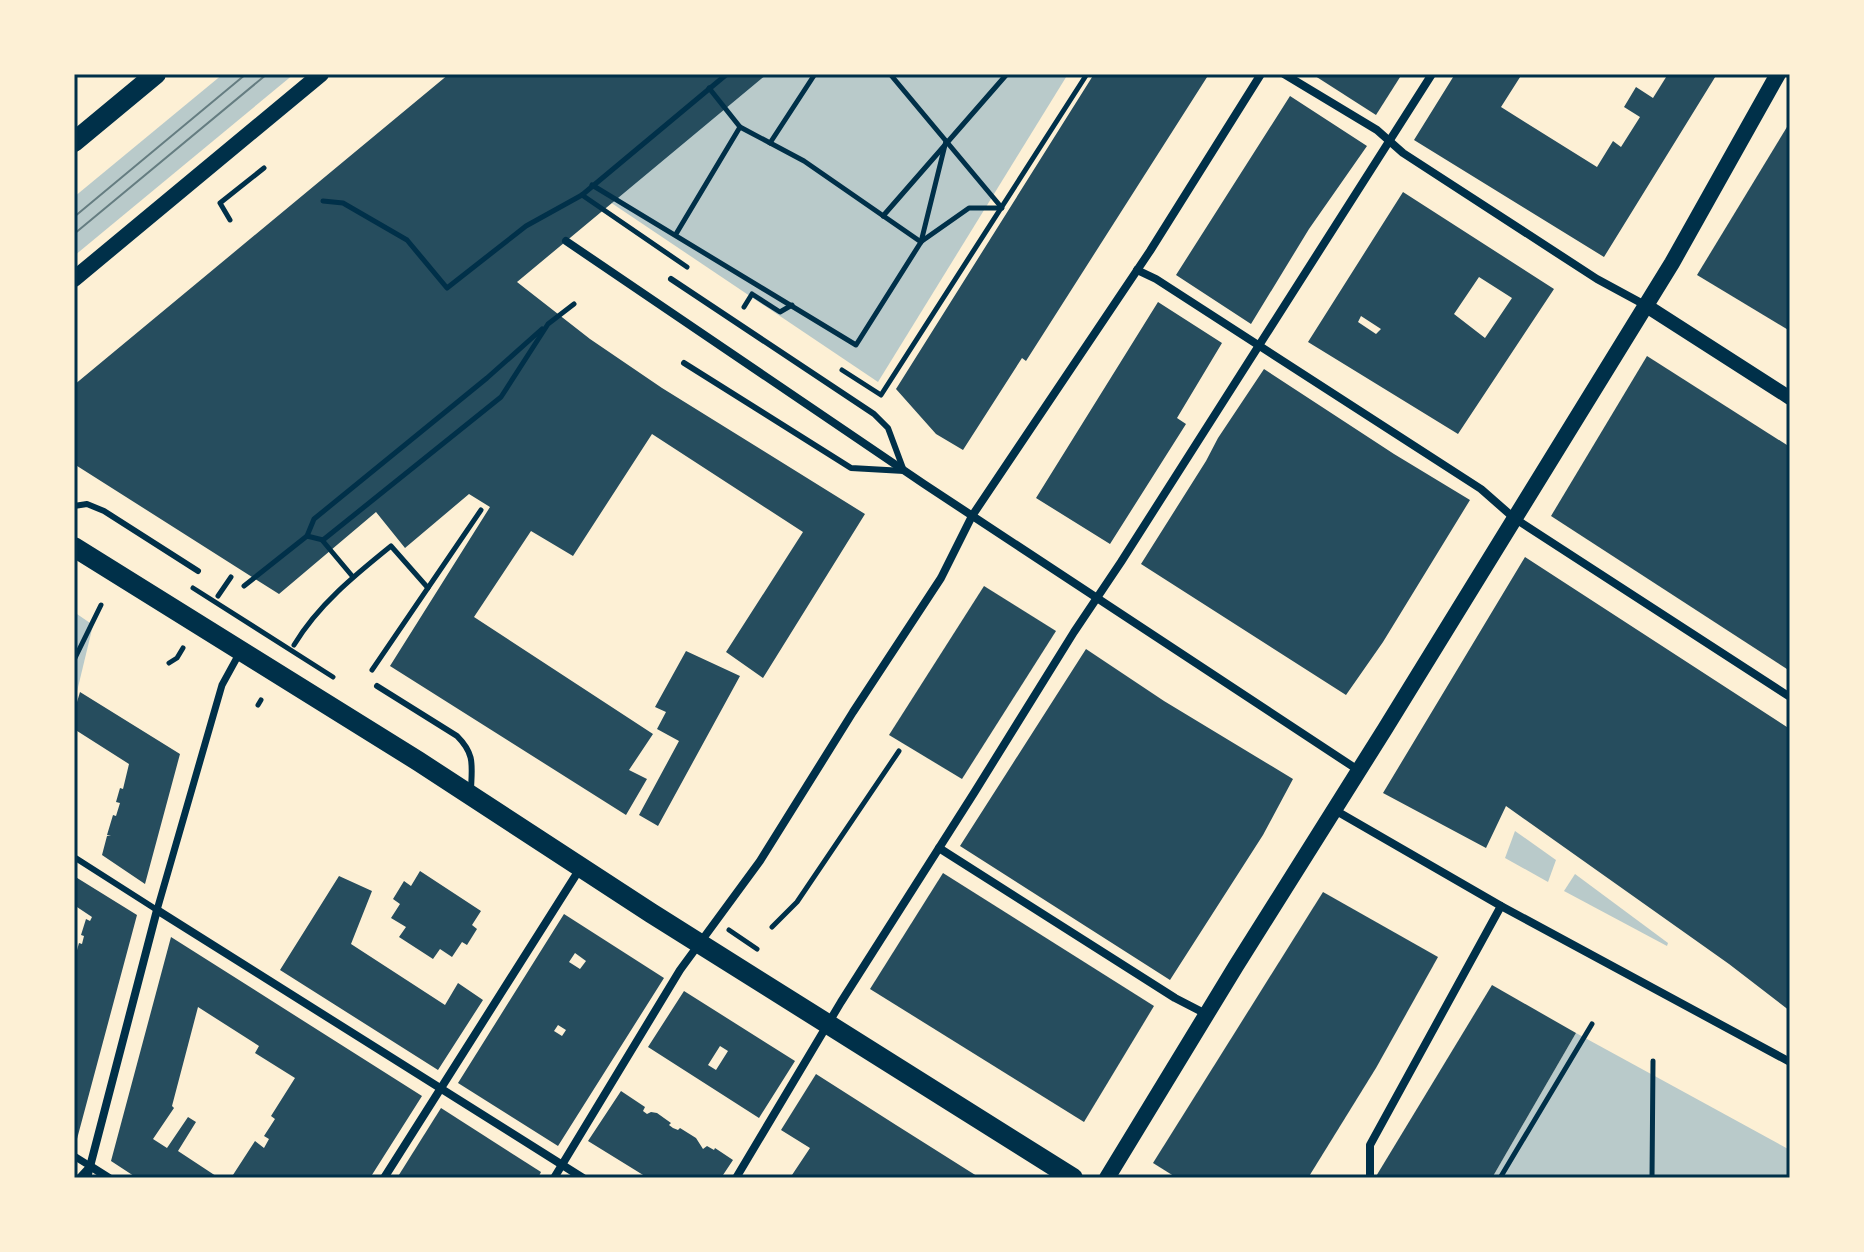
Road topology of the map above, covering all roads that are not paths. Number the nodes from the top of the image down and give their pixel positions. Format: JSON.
{"nodes":[{"id":1,"x":156,"y":74,"type":"edge"},
{"id":2,"x":321,"y":74,"type":"edge"},
{"id":3,"x":1261,"y":74,"type":"edge"},
{"id":4,"x":1284,"y":74,"type":"edge"},
{"id":5,"x":1432,"y":74,"type":"edge"},
{"id":6,"x":1778,"y":74,"type":"edge"},
{"id":7,"x":1390,"y":141,"type":"junction"},
{"id":8,"x":74,"y":142,"type":"edge"},
{"id":9,"x":566,"y":241,"type":"dead end"},
{"id":10,"x":1137,"y":270,"type":"junction"},
{"id":11,"x":74,"y":279,"type":"edge"},
{"id":12,"x":671,"y":279,"type":"dead end"},
{"id":13,"x":1645,"y":305,"type":"junction"},
{"id":14,"x":1259,"y":346,"type":"junction"},
{"id":15,"x":684,"y":363,"type":"dead end"},
{"id":16,"x":1790,"y":398,"type":"edge"},
{"id":17,"x":904,"y":471,"type":"junction"},
{"id":18,"x":74,"y":506,"type":"edge"},
{"id":19,"x":972,"y":516,"type":"junction"},
{"id":20,"x":1514,"y":518,"type":"junction"},
{"id":21,"x":74,"y":547,"type":"edge"},
{"id":22,"x":198,"y":571,"type":"dead end"},
{"id":23,"x":1097,"y":598,"type":"junction"},
{"id":24,"x":240,"y":652,"type":"junction"},
{"id":25,"x":377,"y":686,"type":"dead end"},
{"id":26,"x":1790,"y":697,"type":"edge"},
{"id":27,"x":1358,"y":770,"type":"junction"},
{"id":28,"x":471,"y":796,"type":"junction"},
{"id":29,"x":1333,"y":809,"type":"junction"},
{"id":30,"x":939,"y":848,"type":"junction"},
{"id":31,"x":74,"y":857,"type":"edge"},
{"id":32,"x":581,"y":867,"type":"junction"},
{"id":33,"x":1501,"y":906,"type":"junction"},
{"id":34,"x":157,"y":910,"type":"junction"},
{"id":35,"x":699,"y":943,"type":"junction"},
{"id":36,"x":1207,"y":1014,"type":"junction"},
{"id":37,"x":829,"y":1024,"type":"junction"},
{"id":38,"x":1790,"y":1062,"type":"edge"},
{"id":39,"x":440,"y":1089,"type":"junction"},
{"id":40,"x":74,"y":1156,"type":"edge"},
{"id":41,"x":562,"y":1165,"type":"junction"},
{"id":42,"x":90,"y":1166,"type":"junction"},
{"id":43,"x":1369,"y":1177,"type":"edge"},
{"id":44,"x":79,"y":1178,"type":"edge"},
{"id":45,"x":87,"y":1178,"type":"edge"},
{"id":46,"x":109,"y":1178,"type":"edge"},
{"id":47,"x":384,"y":1178,"type":"edge"},
{"id":48,"x":554,"y":1178,"type":"edge"},
{"id":49,"x":583,"y":1178,"type":"edge"},
{"id":50,"x":736,"y":1178,"type":"edge"},
{"id":51,"x":1073,"y":1178,"type":"edge"},
{"id":52,"x":1107,"y":1178,"type":"edge"}],
"edges":[{"from":1,"to":8,"type":"main road"},
{"from":2,"to":11,"type":"main road"},
{"from":3,"to":10,"type":"street"},
{"from":4,"to":7,"type":"street"},
{"from":5,"to":7,"type":"street"},
{"from":6,"to":13,"type":"main road"},
{"from":7,"to":13,"type":"street"},
{"from":7,"to":14,"type":"street"},
{"from":9,"to":17,"type":"street"},
{"from":10,"to":14,"type":"street"},
{"from":10,"to":19,"type":"street"},
{"from":12,"to":17,"type":"lane"},
{"from":13,"to":16,"type":"street"},
{"from":13,"to":20,"type":"main road"},
{"from":14,"to":20,"type":"street"},
{"from":14,"to":23,"type":"street"},
{"from":15,"to":17,"type":"lane"},
{"from":17,"to":19,"type":"street"},
{"from":18,"to":22,"type":"lane"},
{"from":19,"to":23,"type":"street"},
{"from":19,"to":35,"type":"street"},
{"from":20,"to":26,"type":"street"},
{"from":20,"to":27,"type":"main road"},
{"from":21,"to":24,"type":"main road"},
{"from":23,"to":27,"type":"street"},
{"from":23,"to":30,"type":"street"},
{"from":24,"to":28,"type":"main road"},
{"from":24,"to":34,"type":"street"},
{"from":25,"to":28,"type":"lane"},
{"from":27,"to":29,"type":"main road"},
{"from":28,"to":32,"type":"main road"},
{"from":29,"to":33,"type":"street"},
{"from":29,"to":36,"type":"main road"},
{"from":30,"to":36,"type":"street"},
{"from":30,"to":37,"type":"street"},
{"from":31,"to":34,"type":"lane"},
{"from":32,"to":35,"type":"main road"},
{"from":32,"to":39,"type":"street"},
{"from":33,"to":38,"type":"street"},
{"from":33,"to":43,"type":"street"},
{"from":34,"to":39,"type":"street"},
{"from":34,"to":42,"type":"street"},
{"from":35,"to":37,"type":"main road"},
{"from":35,"to":41,"type":"street"},
{"from":36,"to":52,"type":"main road"},
{"from":37,"to":50,"type":"street"},
{"from":37,"to":51,"type":"main road"},
{"from":39,"to":41,"type":"street"},
{"from":39,"to":47,"type":"street"},
{"from":40,"to":42,"type":"street"},
{"from":41,"to":48,"type":"street"},
{"from":41,"to":49,"type":"street"},
{"from":42,"to":44,"type":"street"},
{"from":42,"to":45,"type":"street"},
{"from":42,"to":46,"type":"street"}]}
